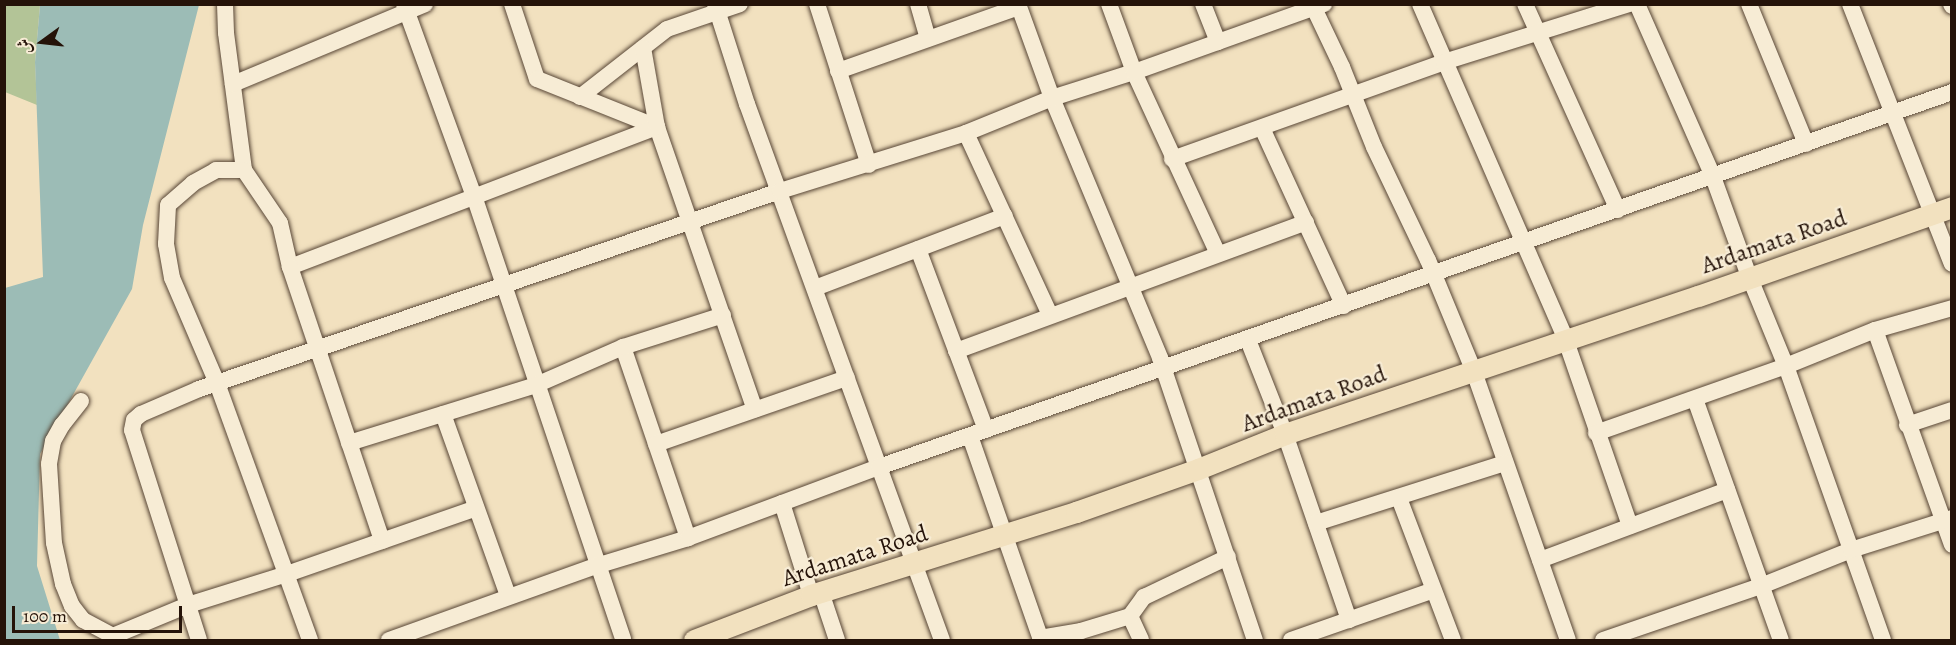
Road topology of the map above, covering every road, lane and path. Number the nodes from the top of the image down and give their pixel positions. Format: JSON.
{"nodes":[{"id":1,"x":225,"y":4,"type":"edge"},
{"id":2,"x":425,"y":4,"type":"edge"},
{"id":3,"x":512,"y":4,"type":"edge"},
{"id":4,"x":740,"y":4,"type":"edge"},
{"id":5,"x":817,"y":4,"type":"edge"},
{"id":6,"x":918,"y":4,"type":"edge"},
{"id":7,"x":1109,"y":4,"type":"edge"},
{"id":8,"x":1203,"y":4,"type":"edge"},
{"id":9,"x":1420,"y":4,"type":"edge"},
{"id":10,"x":1525,"y":4,"type":"edge"},
{"id":11,"x":1629,"y":4,"type":"edge"},
{"id":12,"x":1637,"y":4,"type":"edge"},
{"id":13,"x":1749,"y":4,"type":"edge"},
{"id":14,"x":1850,"y":4,"type":"edge"},
{"id":15,"x":1019,"y":6,"type":"edge"},
{"id":16,"x":1316,"y":6,"type":"edge"},
{"id":17,"x":405,"y":8,"type":"edge"},
{"id":18,"x":716,"y":8,"type":"edge"},
{"id":19,"x":1538,"y":33,"type":"junction"},
{"id":20,"x":928,"y":39,"type":"junction"},
{"id":21,"x":1218,"y":42,"type":"junction"},
{"id":22,"x":643,"y":48,"type":"junction"},
{"id":23,"x":1444,"y":62,"type":"junction"},
{"id":24,"x":838,"y":71,"type":"junction"},
{"id":25,"x":1134,"y":72,"type":"junction"},
{"id":26,"x":233,"y":84,"type":"junction"},
{"id":27,"x":1952,"y":92,"type":"edge"},
{"id":28,"x":1353,"y":95,"type":"junction"},
{"id":29,"x":580,"y":97,"type":"junction"},
{"id":30,"x":1052,"y":98,"type":"junction"},
{"id":31,"x":1894,"y":114,"type":"junction"},
{"id":32,"x":657,"y":127,"type":"junction"},
{"id":33,"x":1262,"y":128,"type":"junction"},
{"id":34,"x":966,"y":133,"type":"junction"},
{"id":35,"x":1806,"y":144,"type":"junction"},
{"id":36,"x":1172,"y":159,"type":"junction"},
{"id":37,"x":869,"y":165,"type":"junction"},
{"id":38,"x":244,"y":170,"type":"junction"},
{"id":39,"x":1712,"y":174,"type":"junction"},
{"id":40,"x":780,"y":191,"type":"junction"},
{"id":41,"x":474,"y":196,"type":"junction"},
{"id":42,"x":1618,"y":210,"type":"junction"},
{"id":43,"x":1942,"y":210,"type":"edge"},
{"id":44,"x":1005,"y":216,"type":"junction"},
{"id":45,"x":689,"y":222,"type":"junction"},
{"id":46,"x":1306,"y":222,"type":"junction"},
{"id":47,"x":1524,"y":243,"type":"junction"},
{"id":48,"x":918,"y":249,"type":"junction"},
{"id":49,"x":1218,"y":255,"type":"junction"},
{"id":50,"x":1952,"y":264,"type":"edge"},
{"id":51,"x":290,"y":267,"type":"junction"},
{"id":52,"x":1434,"y":275,"type":"junction"},
{"id":53,"x":1749,"y":276,"type":"junction"},
{"id":54,"x":1131,"y":285,"type":"junction"},
{"id":55,"x":504,"y":286,"type":"junction"},
{"id":56,"x":815,"y":288,"type":"junction"},
{"id":57,"x":1344,"y":306,"type":"junction"},
{"id":58,"x":1952,"y":308,"type":"edge"},
{"id":59,"x":723,"y":315,"type":"junction"},
{"id":60,"x":1050,"y":315,"type":"junction"},
{"id":61,"x":1875,"y":330,"type":"junction"},
{"id":62,"x":1565,"y":338,"type":"junction"},
{"id":63,"x":1248,"y":340,"type":"junction"},
{"id":64,"x":623,"y":347,"type":"junction"},
{"id":65,"x":316,"y":350,"type":"junction"},
{"id":66,"x":956,"y":351,"type":"junction"},
{"id":67,"x":1786,"y":366,"type":"junction"},
{"id":68,"x":1164,"y":369,"type":"junction"},
{"id":69,"x":1473,"y":369,"type":"junction"},
{"id":70,"x":847,"y":378,"type":"junction"},
{"id":71,"x":217,"y":383,"type":"junction"},
{"id":72,"x":537,"y":385,"type":"junction"},
{"id":73,"x":1695,"y":399,"type":"junction"},
{"id":74,"x":81,"y":401,"type":"dead end"},
{"id":75,"x":755,"y":410,"type":"junction"},
{"id":76,"x":1952,"y":410,"type":"edge"},
{"id":77,"x":443,"y":414,"type":"junction"},
{"id":78,"x":1907,"y":425,"type":"junction"},
{"id":79,"x":986,"y":430,"type":"junction"},
{"id":80,"x":1596,"y":433,"type":"junction"},
{"id":81,"x":1285,"y":434,"type":"junction"},
{"id":82,"x":970,"y":436,"type":"junction"},
{"id":83,"x":349,"y":443,"type":"junction"},
{"id":84,"x":656,"y":444,"type":"junction"},
{"id":85,"x":1505,"y":463,"type":"junction"},
{"id":86,"x":879,"y":468,"type":"junction"},
{"id":87,"x":1198,"y":469,"type":"junction"},
{"id":88,"x":1727,"y":490,"type":"junction"},
{"id":89,"x":1399,"y":498,"type":"junction"},
{"id":90,"x":782,"y":503,"type":"junction"},
{"id":91,"x":476,"y":508,"type":"junction"},
{"id":92,"x":1947,"y":520,"type":"edge"},
{"id":93,"x":1316,"y":524,"type":"junction"},
{"id":94,"x":1630,"y":526,"type":"junction"},
{"id":95,"x":1005,"y":535,"type":"junction"},
{"id":96,"x":688,"y":538,"type":"junction"},
{"id":97,"x":382,"y":541,"type":"junction"},
{"id":98,"x":1952,"y":544,"type":"edge"},
{"id":99,"x":1851,"y":550,"type":"junction"},
{"id":100,"x":1228,"y":557,"type":"junction"},
{"id":101,"x":1540,"y":560,"type":"junction"},
{"id":102,"x":914,"y":563,"type":"junction"},
{"id":103,"x":596,"y":566,"type":"junction"},
{"id":104,"x":286,"y":574,"type":"junction"},
{"id":105,"x":1761,"y":586,"type":"junction"},
{"id":106,"x":1434,"y":590,"type":"junction"},
{"id":107,"x":816,"y":593,"type":"junction"},
{"id":108,"x":507,"y":596,"type":"junction"},
{"id":109,"x":188,"y":605,"type":"junction"},
{"id":110,"x":1130,"y":616,"type":"junction"},
{"id":111,"x":1349,"y":620,"type":"junction"},
{"id":112,"x":114,"y":638,"type":"edge"},
{"id":113,"x":1041,"y":639,"type":"edge"},
{"id":114,"x":199,"y":640,"type":"edge"},
{"id":115,"x":310,"y":640,"type":"edge"},
{"id":116,"x":389,"y":640,"type":"edge"},
{"id":117,"x":623,"y":640,"type":"edge"},
{"id":118,"x":694,"y":640,"type":"edge"},
{"id":119,"x":837,"y":640,"type":"edge"},
{"id":120,"x":942,"y":640,"type":"edge"},
{"id":121,"x":1141,"y":640,"type":"edge"},
{"id":122,"x":1255,"y":640,"type":"edge"},
{"id":123,"x":1291,"y":640,"type":"edge"},
{"id":124,"x":1453,"y":640,"type":"edge"},
{"id":125,"x":1568,"y":640,"type":"edge"},
{"id":126,"x":1603,"y":640,"type":"edge"},
{"id":127,"x":1781,"y":640,"type":"edge"},
{"id":128,"x":1883,"y":640,"type":"edge"}],
"edges":[{"from":1,"to":26,"type":"street"},
{"from":2,"to":17,"type":"street"},
{"from":3,"to":29,"type":"street"},
{"from":4,"to":18,"type":"street"},
{"from":5,"to":24,"type":"street"},
{"from":6,"to":20,"type":"street"},
{"from":7,"to":25,"type":"street"},
{"from":8,"to":21,"type":"street"},
{"from":9,"to":23,"type":"street"},
{"from":10,"to":19,"type":"street"},
{"from":11,"to":19,"type":"street"},
{"from":12,"to":39,"type":"street"},
{"from":13,"to":35,"type":"street"},
{"from":14,"to":31,"type":"street"},
{"from":15,"to":20,"type":"street"},
{"from":15,"to":30,"type":"street"},
{"from":16,"to":21,"type":"street"},
{"from":16,"to":28,"type":"street"},
{"from":17,"to":26,"type":"street"},
{"from":17,"to":41,"type":"street"},
{"from":18,"to":22,"type":"street"},
{"from":18,"to":40,"type":"street"},
{"from":19,"to":23,"type":"street"},
{"from":19,"to":42,"type":"street"},
{"from":20,"to":24,"type":"street"},
{"from":21,"to":25,"type":"street"},
{"from":22,"to":29,"type":"street"},
{"from":22,"to":32,"type":"street"},
{"from":23,"to":28,"type":"street"},
{"from":23,"to":47,"type":"street"},
{"from":24,"to":37,"type":"street"},
{"from":25,"to":30,"type":"street"},
{"from":25,"to":36,"type":"street"},
{"from":26,"to":38,"type":"street"},
{"from":27,"to":31,"type":"street"},
{"from":28,"to":33,"type":"street"},
{"from":28,"to":52,"type":"street"},
{"from":29,"to":32,"type":"street"},
{"from":30,"to":34,"type":"street"},
{"from":30,"to":54,"type":"street"},
{"from":31,"to":35,"type":"street"},
{"from":31,"to":43,"type":"street"},
{"from":32,"to":41,"type":"street"},
{"from":32,"to":45,"type":"street"},
{"from":33,"to":36,"type":"street"},
{"from":33,"to":46,"type":"street"},
{"from":34,"to":37,"type":"street"},
{"from":34,"to":44,"type":"street"},
{"from":35,"to":39,"type":"street"},
{"from":36,"to":49,"type":"street"},
{"from":37,"to":40,"type":"street"},
{"from":38,"to":51,"type":"street"},
{"from":38,"to":71,"type":"street"},
{"from":39,"to":42,"type":"street"},
{"from":39,"to":53,"type":"street"},
{"from":40,"to":45,"type":"street"},
{"from":40,"to":56,"type":"street"},
{"from":41,"to":51,"type":"street"},
{"from":41,"to":55,"type":"street"},
{"from":42,"to":47,"type":"street"},
{"from":43,"to":50,"type":"street"},
{"from":43,"to":53,"type":"main road","name":"Ardamata Road"},
{"from":44,"to":48,"type":"street"},
{"from":44,"to":60,"type":"street"},
{"from":45,"to":55,"type":"street"},
{"from":45,"to":59,"type":"street"},
{"from":46,"to":49,"type":"street"},
{"from":46,"to":57,"type":"street"},
{"from":47,"to":52,"type":"street"},
{"from":47,"to":62,"type":"street"},
{"from":48,"to":56,"type":"street"},
{"from":48,"to":66,"type":"street"},
{"from":49,"to":54,"type":"street"},
{"from":51,"to":65,"type":"street"},
{"from":52,"to":57,"type":"street"},
{"from":52,"to":69,"type":"street"},
{"from":53,"to":62,"type":"main road","name":"Ardamata Road"},
{"from":53,"to":67,"type":"street"},
{"from":54,"to":60,"type":"street"},
{"from":54,"to":68,"type":"street"},
{"from":55,"to":65,"type":"street"},
{"from":55,"to":72,"type":"street"},
{"from":56,"to":70,"type":"street"},
{"from":57,"to":63,"type":"street"},
{"from":58,"to":61,"type":"street"},
{"from":59,"to":64,"type":"street"},
{"from":59,"to":75,"type":"street"},
{"from":60,"to":66,"type":"street"},
{"from":61,"to":67,"type":"street"},
{"from":61,"to":78,"type":"street"},
{"from":62,"to":69,"type":"main road","name":"Ardamata Road"},
{"from":62,"to":80,"type":"street"},
{"from":63,"to":68,"type":"street"},
{"from":63,"to":81,"type":"street"},
{"from":64,"to":72,"type":"street"},
{"from":64,"to":84,"type":"street"},
{"from":65,"to":71,"type":"street"},
{"from":65,"to":83,"type":"street"},
{"from":66,"to":79,"type":"street"},
{"from":67,"to":73,"type":"street"},
{"from":67,"to":99,"type":"street"},
{"from":68,"to":79,"type":"street"},
{"from":68,"to":87,"type":"street"},
{"from":69,"to":81,"type":"main road","name":"Ardamata Road"},
{"from":69,"to":85,"type":"street"},
{"from":70,"to":75,"type":"street"},
{"from":70,"to":86,"type":"street"},
{"from":71,"to":104,"type":"street"},
{"from":71,"to":109,"type":"street"},
{"from":72,"to":77,"type":"street"},
{"from":72,"to":103,"type":"street"},
{"from":73,"to":80,"type":"street"},
{"from":73,"to":88,"type":"street"},
{"from":74,"to":112,"type":"street"},
{"from":75,"to":84,"type":"street"},
{"from":76,"to":78,"type":"street"},
{"from":77,"to":83,"type":"street"},
{"from":77,"to":91,"type":"street"},
{"from":78,"to":92,"type":"street"},
{"from":79,"to":82,"type":"street"},
{"from":80,"to":94,"type":"street"},
{"from":81,"to":87,"type":"main road","name":"Ardamata Road"},
{"from":81,"to":93,"type":"street"},
{"from":82,"to":86,"type":"street"},
{"from":82,"to":95,"type":"street"},
{"from":83,"to":97,"type":"street"},
{"from":84,"to":96,"type":"street"},
{"from":85,"to":89,"type":"street"},
{"from":85,"to":101,"type":"street"},
{"from":86,"to":90,"type":"street"},
{"from":86,"to":102,"type":"street"},
{"from":87,"to":95,"type":"main road","name":"Ardamata Road"},
{"from":87,"to":100,"type":"street"},
{"from":88,"to":94,"type":"street"},
{"from":88,"to":105,"type":"street"},
{"from":89,"to":93,"type":"street"},
{"from":89,"to":106,"type":"street"},
{"from":90,"to":96,"type":"street"},
{"from":90,"to":107,"type":"street"},
{"from":91,"to":97,"type":"street"},
{"from":91,"to":108,"type":"street"},
{"from":92,"to":98,"type":"street"},
{"from":92,"to":99,"type":"street"},
{"from":93,"to":111,"type":"street"},
{"from":94,"to":101,"type":"street"},
{"from":95,"to":102,"type":"main road","name":"Ardamata Road"},
{"from":95,"to":113,"type":"street"},
{"from":96,"to":103,"type":"street"},
{"from":97,"to":104,"type":"street"},
{"from":99,"to":105,"type":"street"},
{"from":99,"to":128,"type":"street"},
{"from":100,"to":110,"type":"street"},
{"from":100,"to":122,"type":"street"},
{"from":101,"to":125,"type":"street"},
{"from":102,"to":107,"type":"main road","name":"Ardamata Road"},
{"from":102,"to":120,"type":"street"},
{"from":103,"to":108,"type":"street"},
{"from":103,"to":117,"type":"street"},
{"from":104,"to":109,"type":"street"},
{"from":104,"to":115,"type":"street"},
{"from":105,"to":126,"type":"street"},
{"from":105,"to":127,"type":"street"},
{"from":106,"to":111,"type":"street"},
{"from":106,"to":124,"type":"street"},
{"from":107,"to":118,"type":"main road","name":"Ardamata Road"},
{"from":107,"to":119,"type":"street"},
{"from":108,"to":116,"type":"street"},
{"from":109,"to":112,"type":"street"},
{"from":109,"to":114,"type":"street"},
{"from":110,"to":113,"type":"street"},
{"from":110,"to":121,"type":"street"},
{"from":111,"to":123,"type":"street"}]}
